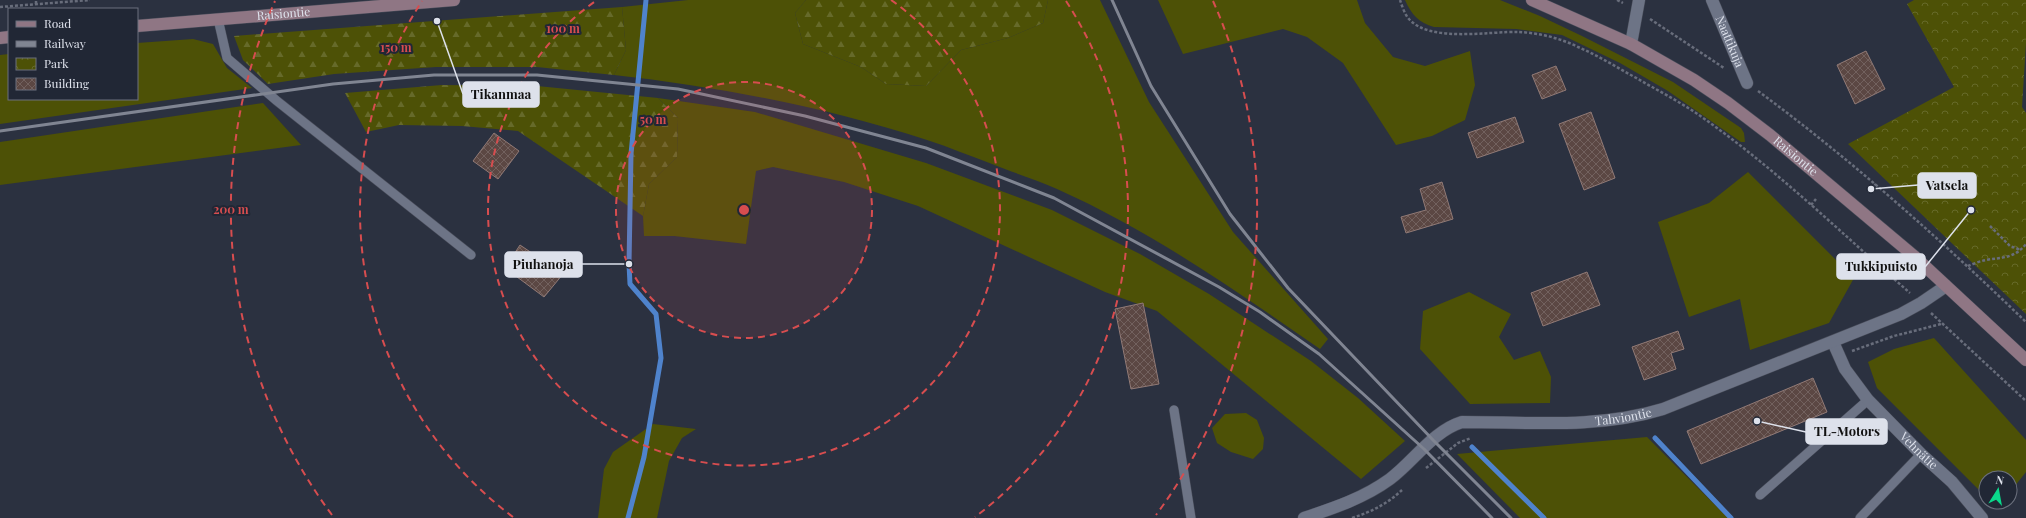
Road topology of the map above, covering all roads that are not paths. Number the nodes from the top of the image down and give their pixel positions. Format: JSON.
{"nodes":[{"id":1,"x":454,"y":0,"type":"edge"},
{"id":2,"x":1532,"y":0,"type":"edge"},
{"id":3,"x":1712,"y":0,"type":"edge"},
{"id":4,"x":1638,"y":5,"type":"edge"},
{"id":5,"x":218,"y":19,"type":"junction"},
{"id":6,"x":138,"y":26,"type":"edge"},
{"id":7,"x":1631,"y":44,"type":"junction"},
{"id":8,"x":1747,"y":83,"type":"road end"},
{"id":9,"x":471,"y":255,"type":"dead end"},
{"id":10,"x":1946,"y":286,"type":"junction"},
{"id":11,"x":1833,"y":342,"type":"junction"},
{"id":12,"x":2026,"y":360,"type":"edge"},
{"id":13,"x":1868,"y":400,"type":"junction"},
{"id":14,"x":1174,"y":410,"type":"dead end"},
{"id":15,"x":1921,"y":454,"type":"junction"},
{"id":16,"x":1760,"y":495,"type":"dead end"},
{"id":17,"x":1191,"y":518,"type":"edge"},
{"id":18,"x":1304,"y":518,"type":"edge"},
{"id":19,"x":1860,"y":518,"type":"edge"},
{"id":20,"x":1982,"y":518,"type":"edge"}],
"edges":[{"from":1,"to":5,"type":"main road","name":"Raisiontie"},
{"from":2,"to":7,"type":"main road","name":"Raisiontie"},
{"from":3,"to":8,"type":"street","name":"Naattikuja"},
{"from":4,"to":7,"type":"street"},
{"from":5,"to":6,"type":"main road","name":"Raisiontie"},
{"from":5,"to":9,"type":"lane"},
{"from":7,"to":10,"type":"main road","name":"Raisiontie"},
{"from":10,"to":11,"type":"street","name":"Tahviontie"},
{"from":10,"to":12,"type":"main road","name":"Raisiontie"},
{"from":11,"to":13,"type":"street","name":"Vehnätie"},
{"from":11,"to":18,"type":"street","name":"Tahviontie"},
{"from":13,"to":15,"type":"street","name":"Vehnätie"},
{"from":13,"to":16,"type":"lane"},
{"from":14,"to":17,"type":"lane"},
{"from":15,"to":19,"type":"lane"},
{"from":15,"to":20,"type":"street","name":"Vehnätie"}]}
